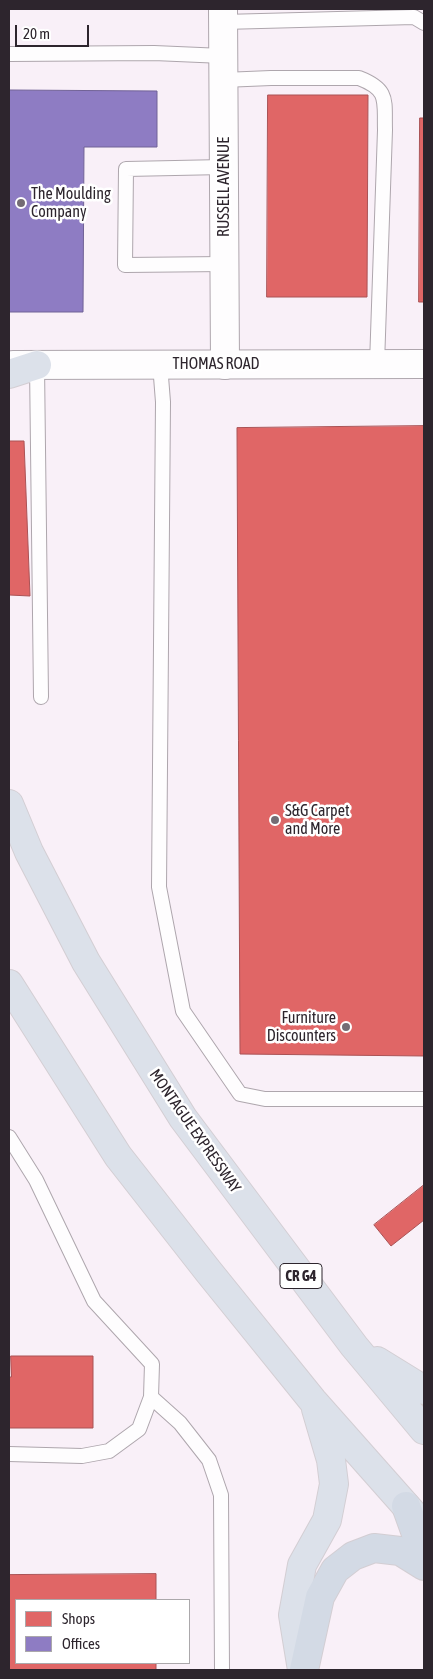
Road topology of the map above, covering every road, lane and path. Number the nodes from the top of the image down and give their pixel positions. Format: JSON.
{"nodes":[{"id":1,"x":223,"y":15,"type":"edge"},
{"id":2,"x":419,"y":20,"type":"edge"},
{"id":3,"x":9,"y":54,"type":"edge"},
{"id":4,"x":223,"y":68,"type":"junction"},
{"id":5,"x":224,"y":167,"type":"junction"},
{"id":6,"x":224,"y":264,"type":"junction"},
{"id":7,"x":160,"y":364,"type":"junction"},
{"id":8,"x":225,"y":364,"type":"junction"},
{"id":9,"x":377,"y":364,"type":"junction"},
{"id":10,"x":424,"y":364,"type":"edge"},
{"id":11,"x":9,"y":365,"type":"edge"},
{"id":12,"x":38,"y":365,"type":"junction"},
{"id":13,"x":9,"y":374,"type":"edge"},
{"id":14,"x":41,"y":698,"type":"dead end"},
{"id":15,"x":9,"y":804,"type":"edge"},
{"id":16,"x":9,"y":984,"type":"edge"},
{"id":17,"x":424,"y":1099,"type":"edge"},
{"id":18,"x":9,"y":1137,"type":"edge"},
{"id":19,"x":354,"y":1346,"type":"junction"},
{"id":20,"x":424,"y":1390,"type":"edge"},
{"id":21,"x":151,"y":1397,"type":"junction"},
{"id":22,"x":314,"y":1401,"type":"junction"},
{"id":23,"x":424,"y":1430,"type":"edge"},
{"id":24,"x":9,"y":1454,"type":"edge"},
{"id":25,"x":406,"y":1506,"type":"junction"},
{"id":26,"x":424,"y":1527,"type":"edge"},
{"id":27,"x":424,"y":1556,"type":"edge"},
{"id":28,"x":424,"y":1566,"type":"edge"},
{"id":29,"x":222,"y":1670,"type":"edge"},
{"id":30,"x":303,"y":1670,"type":"edge"}],
"edges":[{"from":1,"to":2,"type":"lane"},
{"from":1,"to":4,"type":"street","name":"RUSSELL AVENUE"},
{"from":3,"to":4,"type":"lane"},
{"from":4,"to":5,"type":"street","name":"RUSSELL AVENUE"},
{"from":4,"to":9,"type":"lane"},
{"from":5,"to":6,"type":"street","name":"RUSSELL AVENUE"},
{"from":5,"to":6,"type":"lane"},
{"from":6,"to":8,"type":"street","name":"RUSSELL AVENUE"},
{"from":7,"to":8,"type":"street","name":"THOMAS ROAD"},
{"from":7,"to":12,"type":"street","name":"THOMAS ROAD"},
{"from":7,"to":17,"type":"lane"},
{"from":8,"to":9,"type":"street","name":"THOMAS ROAD"},
{"from":9,"to":10,"type":"street","name":"THOMAS ROAD"},
{"from":11,"to":12,"type":"street","name":"THOMAS ROAD"},
{"from":12,"to":13,"type":"highway"},
{"from":12,"to":14,"type":"lane"},
{"from":15,"to":19,"type":"highway","name":"MONTAGUE EXPRESSWAY","number":"CR G4"},
{"from":16,"to":22,"type":"highway"},
{"from":18,"to":21,"type":"lane"},
{"from":19,"to":20,"type":"highway"},
{"from":19,"to":23,"type":"highway","name":"MONTAGUE EXPRESSWAY","number":"CR G4"},
{"from":21,"to":24,"type":"lane"},
{"from":21,"to":29,"type":"lane"},
{"from":22,"to":25,"type":"highway"},
{"from":22,"to":30,"type":"highway"},
{"from":25,"to":26,"type":"highway"},
{"from":25,"to":27,"type":"highway"},
{"from":28,"to":30,"type":"highway"}]}
